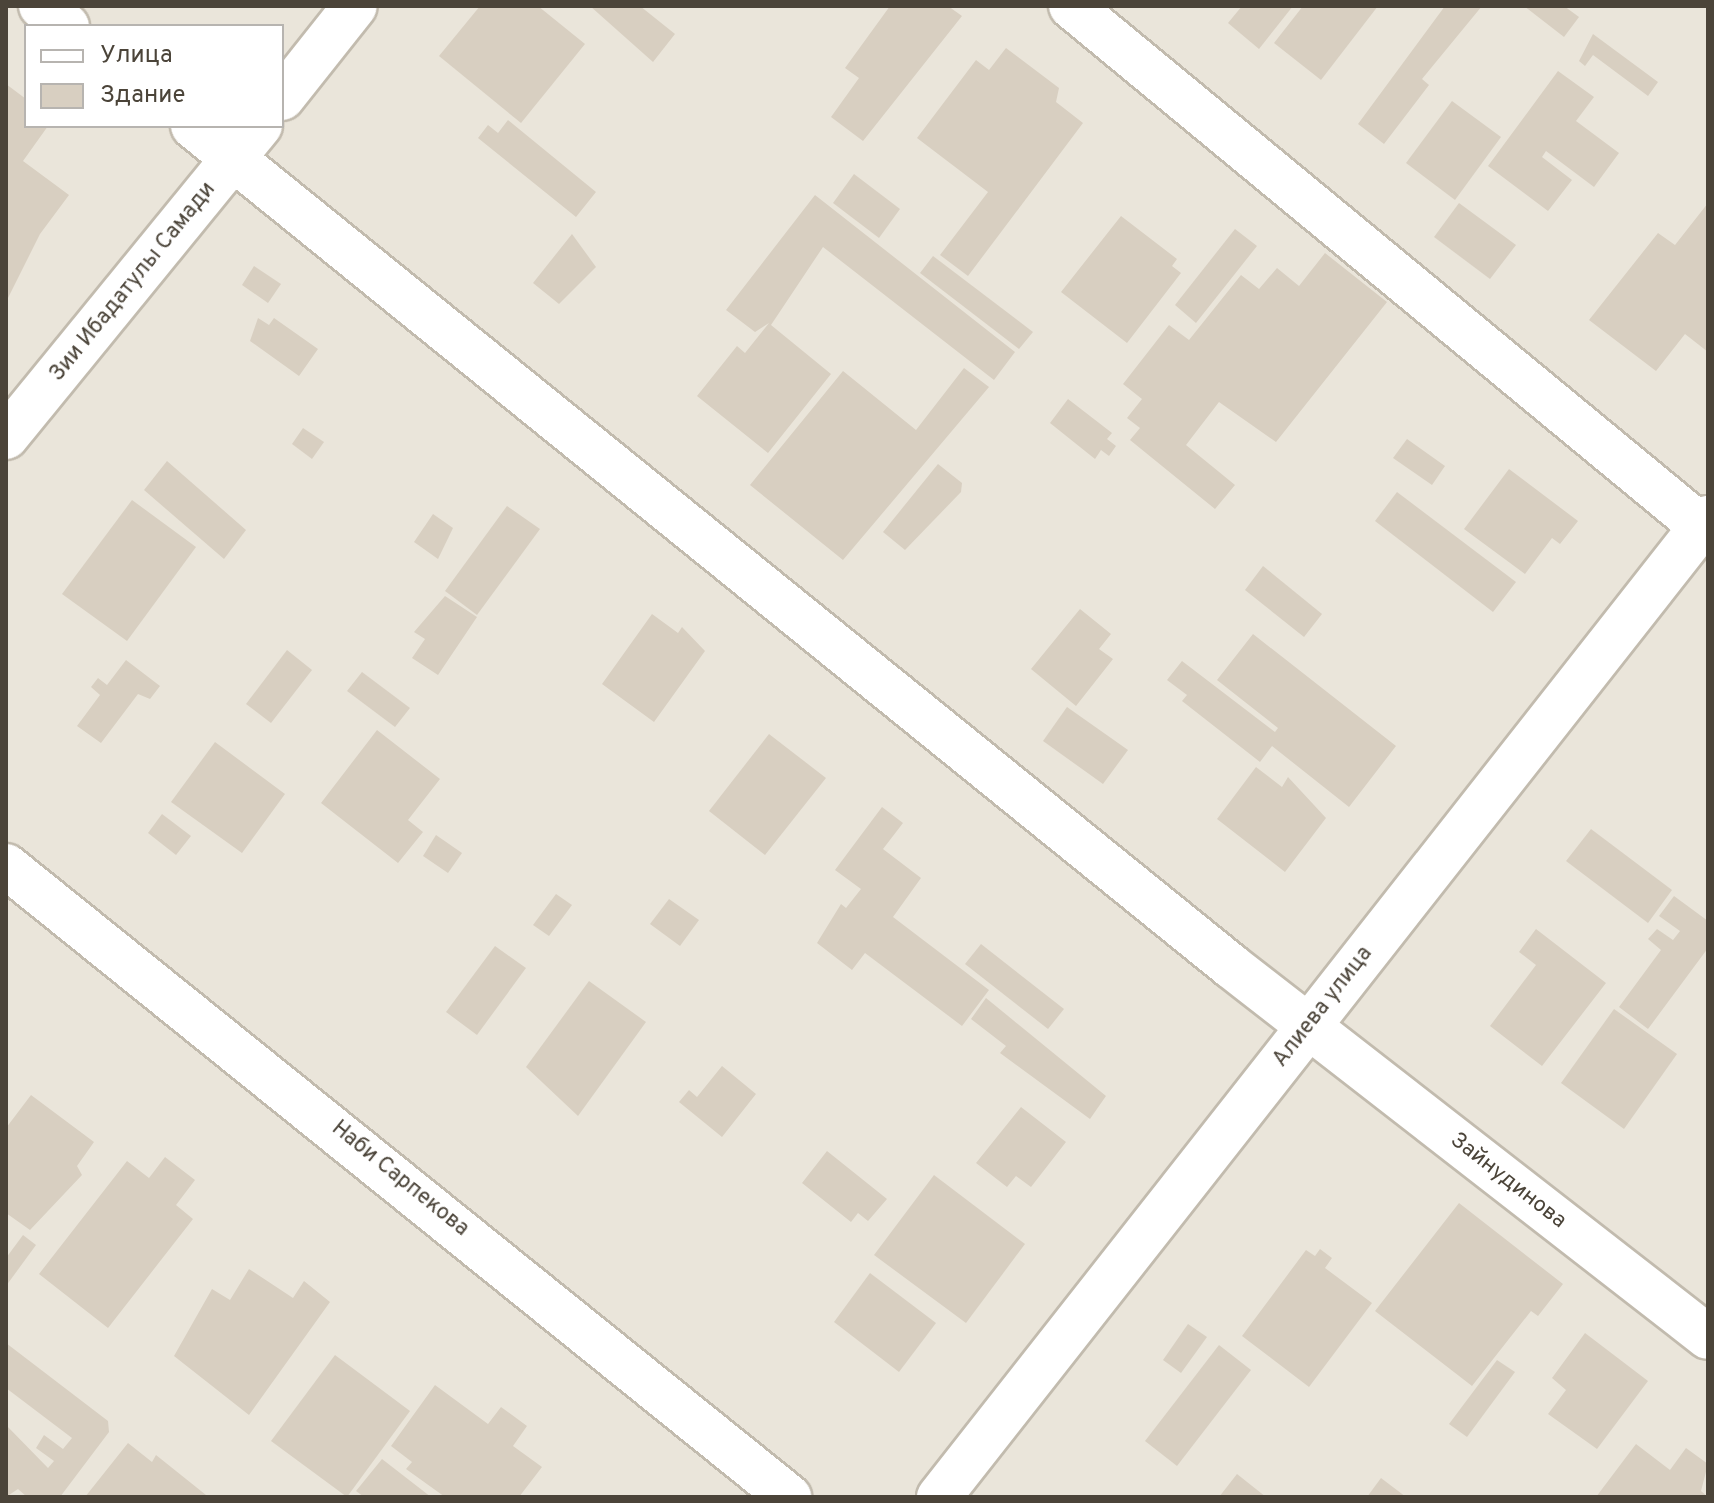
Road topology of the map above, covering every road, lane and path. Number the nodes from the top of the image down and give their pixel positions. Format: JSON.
{"nodes":[{"id":1,"x":41,"y":6,"type":"edge"},
{"id":2,"x":355,"y":6,"type":"edge"},
{"id":3,"x":1071,"y":6,"type":"edge"},
{"id":4,"x":64,"y":24,"type":"edge"},
{"id":5,"x":284,"y":95,"type":"edge"},
{"id":6,"x":200,"y":128,"type":"edge"},
{"id":7,"x":247,"y":142,"type":"edge"},
{"id":8,"x":6,"y":437,"type":"edge"},
{"id":9,"x":1706,"y":525,"type":"edge"},
{"id":10,"x":6,"y":866,"type":"edge"},
{"id":11,"x":1307,"y":1026,"type":"junction"},
{"id":12,"x":1708,"y":1337,"type":"edge"},
{"id":13,"x":789,"y":1497,"type":"edge"},
{"id":14,"x":939,"y":1497,"type":"edge"}],
"edges":[{"from":1,"to":4,"type":"street"},
{"from":2,"to":5,"type":"street"},
{"from":3,"to":9,"type":"street"},
{"from":6,"to":7,"type":"street","name":"Зайнудинова"},
{"from":7,"to":8,"type":"street","name":"Зии Ибадатулы Самади"},
{"from":7,"to":11,"type":"street","name":"Зайнудинова"},
{"from":9,"to":11,"type":"street","name":"Алиева улица"},
{"from":10,"to":13,"type":"street","name":"Наби Сарпекова"},
{"from":11,"to":12,"type":"street","name":"Зайнудинова"},
{"from":11,"to":14,"type":"street","name":"Алиева улица"}]}
